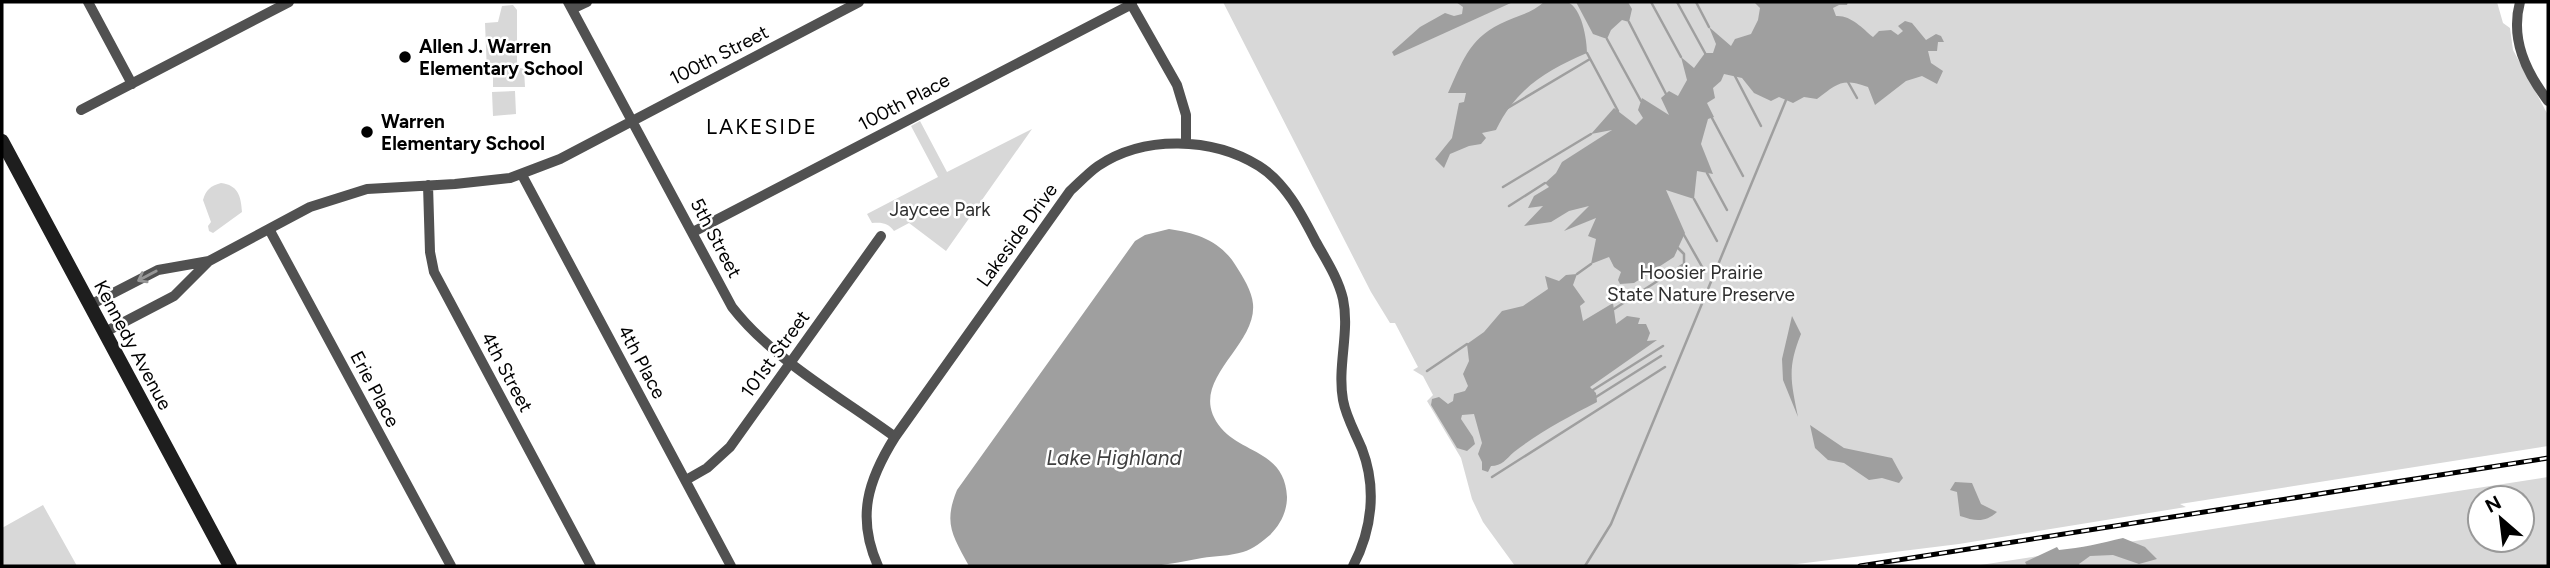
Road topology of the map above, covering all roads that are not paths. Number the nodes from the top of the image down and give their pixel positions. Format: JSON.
{"nodes":[{"id":1,"x":88,"y":2,"type":"edge"},
{"id":2,"x":289,"y":2,"type":"edge"},
{"id":3,"x":587,"y":2,"type":"edge"},
{"id":4,"x":859,"y":2,"type":"edge"},
{"id":5,"x":2520,"y":2,"type":"edge"},
{"id":6,"x":1131,"y":3,"type":"edge"},
{"id":7,"x":570,"y":6,"type":"edge"},
{"id":8,"x":132,"y":84,"type":"junction"},
{"id":9,"x":2547,"y":98,"type":"edge"},
{"id":10,"x":81,"y":110,"type":"dead end"},
{"id":11,"x":632,"y":119,"type":"junction"},
{"id":12,"x":2,"y":141,"type":"edge"},
{"id":13,"x":1186,"y":143,"type":"junction"},
{"id":14,"x":522,"y":175,"type":"junction"},
{"id":15,"x":428,"y":185,"type":"junction"},
{"id":16,"x":269,"y":229,"type":"junction"},
{"id":17,"x":693,"y":232,"type":"junction"},
{"id":18,"x":881,"y":236,"type":"dead end"},
{"id":19,"x":209,"y":261,"type":"junction"},
{"id":20,"x":90,"y":305,"type":"junction"},
{"id":21,"x":105,"y":332,"type":"junction"},
{"id":22,"x":791,"y":363,"type":"junction"},
{"id":23,"x":895,"y":437,"type":"junction"},
{"id":24,"x":686,"y":480,"type":"junction"},
{"id":25,"x":230,"y":566,"type":"edge"},
{"id":26,"x":451,"y":566,"type":"edge"},
{"id":27,"x":591,"y":566,"type":"edge"},
{"id":28,"x":731,"y":566,"type":"edge"},
{"id":29,"x":878,"y":566,"type":"edge"},
{"id":30,"x":1353,"y":566,"type":"edge"}],
"edges":[{"from":1,"to":8,"type":"street"},
{"from":2,"to":8,"type":"street"},
{"from":3,"to":7,"type":"street"},
{"from":4,"to":11,"type":"street","name":"100th Street"},
{"from":5,"to":9,"type":"street"},
{"from":6,"to":13,"type":"street"},
{"from":6,"to":17,"type":"street","name":"100th Place"},
{"from":7,"to":11,"type":"street","name":"5th Street"},
{"from":8,"to":10,"type":"street"},
{"from":11,"to":14,"type":"street","name":"100th Street"},
{"from":11,"to":17,"type":"street","name":"5th Street"},
{"from":12,"to":20,"type":"street","name":"Kennedy Avenue"},
{"from":13,"to":23,"type":"street","name":"Lakeside Drive"},
{"from":13,"to":30,"type":"street","name":"Lakeside Drive"},
{"from":14,"to":15,"type":"street","name":"100th Street"},
{"from":14,"to":24,"type":"street","name":"4th Place"},
{"from":15,"to":16,"type":"street","name":"100th Street"},
{"from":15,"to":27,"type":"street","name":"4th Street"},
{"from":16,"to":19,"type":"street","name":"100th Street"},
{"from":16,"to":26,"type":"street","name":"Erie Place"},
{"from":17,"to":22,"type":"street","name":"5th Street"},
{"from":18,"to":22,"type":"street","name":"101st Street"},
{"from":19,"to":20,"type":"street","one_way":true},
{"from":19,"to":21,"type":"street"},
{"from":20,"to":21,"type":"street","name":"Kennedy Avenue"},
{"from":21,"to":25,"type":"street","name":"Kennedy Avenue"},
{"from":22,"to":23,"type":"street","name":"5th Street"},
{"from":22,"to":24,"type":"street","name":"101st Street"},
{"from":23,"to":29,"type":"street","name":"Lakeside Drive"},
{"from":24,"to":28,"type":"street","name":"4th Place"}]}
